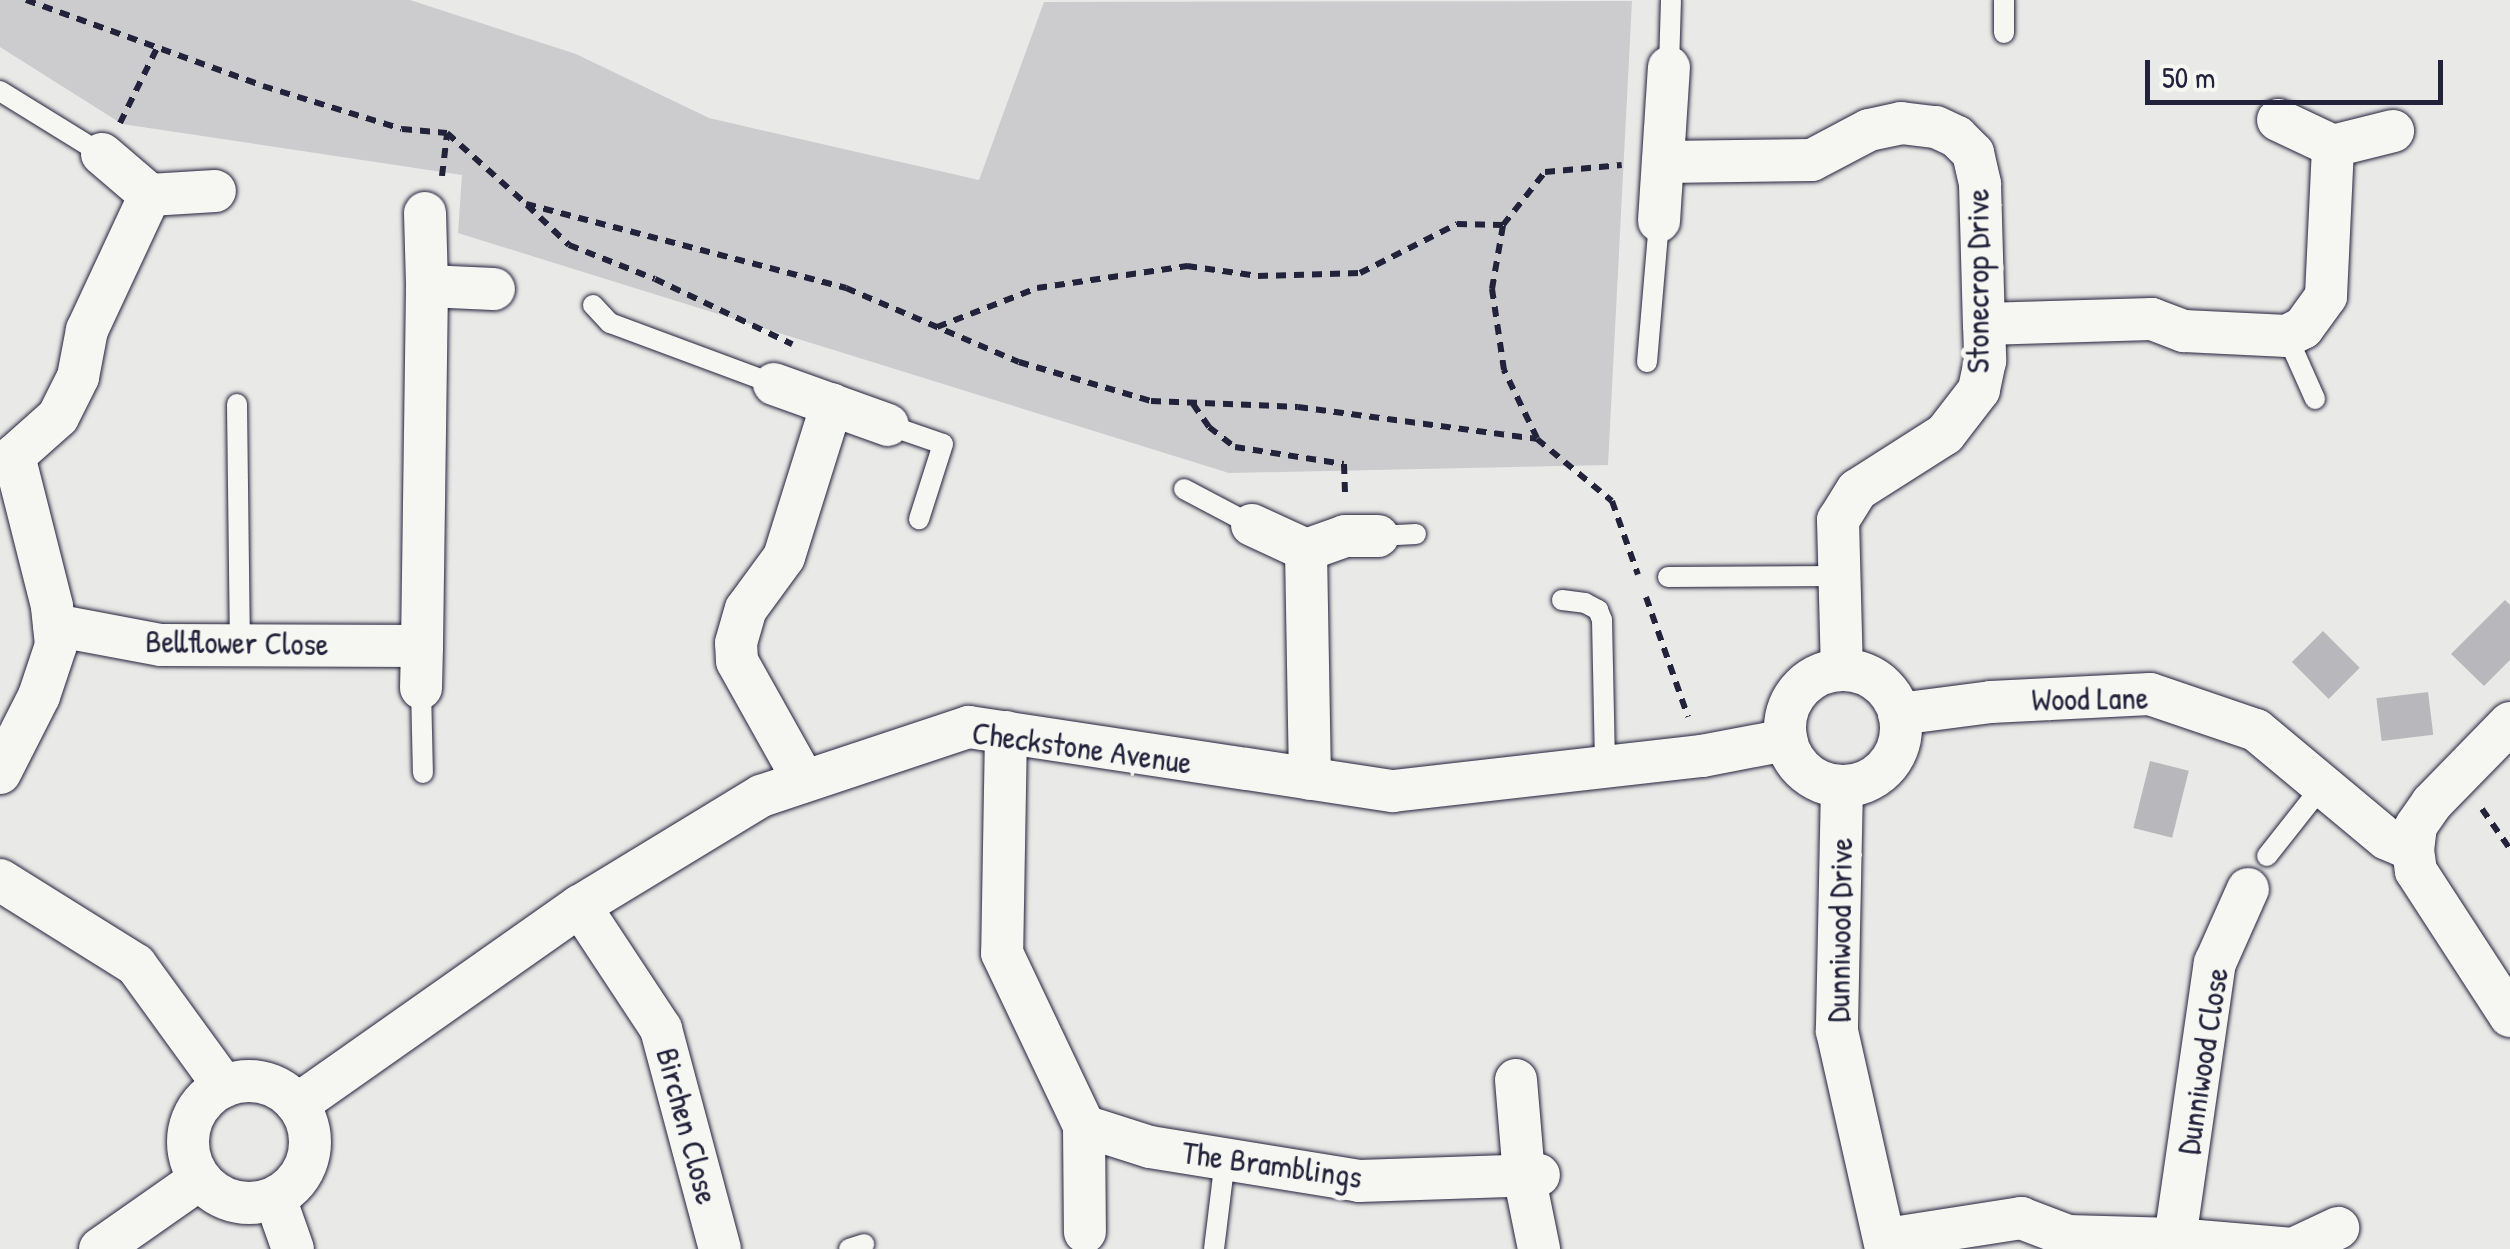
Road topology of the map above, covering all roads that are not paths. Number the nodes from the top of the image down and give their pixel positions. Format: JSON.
{"nodes":[{"id":1,"x":2004,"y":0,"type":"edge"},
{"id":2,"x":1671,"y":1,"type":"edge"},
{"id":3,"x":2004,"y":34,"type":"dead end"},
{"id":4,"x":1669,"y":67,"type":"joint"},
{"id":5,"x":0,"y":91,"type":"edge"},
{"id":6,"x":2278,"y":120,"type":"dead end"},
{"id":7,"x":2392,"y":132,"type":"dead end"},
{"id":8,"x":2332,"y":146,"type":"junction"},
{"id":9,"x":102,"y":154,"type":"joint"},
{"id":10,"x":1664,"y":162,"type":"junction"},
{"id":11,"x":214,"y":191,"type":"dead end"},
{"id":12,"x":150,"y":195,"type":"junction"},
{"id":13,"x":425,"y":213,"type":"dead end"},
{"id":14,"x":1659,"y":221,"type":"joint"},
{"id":15,"x":427,"y":286,"type":"junction"},
{"id":16,"x":494,"y":289,"type":"dead end"},
{"id":17,"x":594,"y":305,"type":"dead end"},
{"id":18,"x":1984,"y":324,"type":"junction"},
{"id":19,"x":2287,"y":336,"type":"junction"},
{"id":20,"x":1647,"y":362,"type":"dead end"},
{"id":21,"x":774,"y":384,"type":"joint"},
{"id":22,"x":2315,"y":399,"type":"dead end"},
{"id":23,"x":238,"y":404,"type":"dead end"},
{"id":24,"x":832,"y":404,"type":"junction"},
{"id":25,"x":888,"y":424,"type":"joint"},
{"id":26,"x":7,"y":455,"type":"edge"},
{"id":27,"x":1184,"y":489,"type":"dead end"},
{"id":28,"x":918,"y":520,"type":"dead end"},
{"id":29,"x":1252,"y":526,"type":"joint"},
{"id":30,"x":1839,"y":576,"type":"junction"},
{"id":31,"x":1668,"y":577,"type":"dead end"},
{"id":32,"x":1562,"y":600,"type":"dead end"},
{"id":33,"x":54,"y":625,"type":"junction"},
{"id":34,"x":240,"y":643,"type":"junction"},
{"id":35,"x":422,"y":646,"type":"junction"},
{"id":36,"x":1842,"y":670,"type":"junction"},
{"id":37,"x":421,"y":688,"type":"joint"},
{"id":38,"x":1900,"y":714,"type":"junction"},
{"id":39,"x":2510,"y":722,"type":"edge"},
{"id":40,"x":1006,"y":732,"type":"junction"},
{"id":41,"x":1786,"y":740,"type":"junction"},
{"id":42,"x":1606,"y":766,"type":"junction"},
{"id":43,"x":423,"y":772,"type":"dead end"},
{"id":44,"x":0,"y":773,"type":"edge"},
{"id":45,"x":1310,"y":779,"type":"junction"},
{"id":46,"x":804,"y":781,"type":"junction"},
{"id":47,"x":2322,"y":785,"type":"junction"},
{"id":48,"x":1842,"y":786,"type":"junction"},
{"id":49,"x":2413,"y":850,"type":"junction"},
{"id":50,"x":2257,"y":873,"type":"joint"},
{"id":51,"x":0,"y":880,"type":"edge"},
{"id":52,"x":580,"y":906,"type":"junction"},
{"id":53,"x":2510,"y":1016,"type":"edge"},
{"id":54,"x":1516,"y":1080,"type":"dead end"},
{"id":55,"x":224,"y":1086,"type":"junction"},
{"id":56,"x":298,"y":1104,"type":"junction"},
{"id":57,"x":1084,"y":1126,"type":"junction"},
{"id":58,"x":1225,"y":1160,"type":"junction"},
{"id":59,"x":1532,"y":1175,"type":"junction"},
{"id":60,"x":200,"y":1179,"type":"junction"},
{"id":61,"x":275,"y":1198,"type":"junction"},
{"id":62,"x":2338,"y":1228,"type":"dead end"},
{"id":63,"x":1085,"y":1232,"type":"dead end"},
{"id":64,"x":2175,"y":1239,"type":"junction"},
{"id":65,"x":118,"y":1244,"type":"edge"},
{"id":66,"x":1886,"y":1244,"type":"edge"},
{"id":67,"x":293,"y":1249,"type":"edge"},
{"id":68,"x":720,"y":1249,"type":"edge"},
{"id":69,"x":1214,"y":1249,"type":"edge"},
{"id":70,"x":1539,"y":1249,"type":"edge"}],
"edges":[{"from":1,"to":3,"type":"lane"},
{"from":2,"to":4,"type":"lane"},
{"from":4,"to":10,"type":"street"},
{"from":5,"to":9,"type":"lane"},
{"from":6,"to":8,"type":"street"},
{"from":7,"to":8,"type":"street"},
{"from":8,"to":19,"type":"street"},
{"from":9,"to":12,"type":"street"},
{"from":10,"to":14,"type":"street"},
{"from":10,"to":18,"type":"street","name":"Stonecrop Drive"},
{"from":11,"to":12,"type":"street"},
{"from":12,"to":26,"type":"street"},
{"from":13,"to":15,"type":"street"},
{"from":14,"to":20,"type":"lane"},
{"from":15,"to":16,"type":"street"},
{"from":15,"to":35,"type":"street"},
{"from":17,"to":21,"type":"lane"},
{"from":18,"to":19,"type":"street"},
{"from":18,"to":30,"type":"street","name":"Stonecrop Drive"},
{"from":19,"to":22,"type":"lane"},
{"from":21,"to":24,"type":"street"},
{"from":23,"to":34,"type":"lane"},
{"from":24,"to":25,"type":"street"},
{"from":24,"to":46,"type":"street"},
{"from":25,"to":28,"type":"lane"},
{"from":26,"to":33,"type":"street"},
{"from":27,"to":29,"type":"lane"},
{"from":29,"to":45,"type":"street"},
{"from":30,"to":31,"type":"lane"},
{"from":30,"to":36,"type":"street","name":"Stonecrop Drive"},
{"from":32,"to":42,"type":"lane"},
{"from":33,"to":34,"type":"street","name":"Bellflower Close"},
{"from":33,"to":44,"type":"street"},
{"from":34,"to":35,"type":"street","name":"Bellflower Close"},
{"from":35,"to":37,"type":"street"},
{"from":36,"to":38,"type":"street"},
{"from":36,"to":41,"type":"street"},
{"from":37,"to":43,"type":"lane"},
{"from":38,"to":47,"type":"street","name":"Wood Lane"},
{"from":38,"to":48,"type":"street"},
{"from":39,"to":49,"type":"street"},
{"from":40,"to":45,"type":"street","name":"Checkstone Avenue"},
{"from":40,"to":46,"type":"street","name":"Checkstone Avenue"},
{"from":40,"to":57,"type":"street"},
{"from":41,"to":42,"type":"street","name":"Checkstone Avenue"},
{"from":41,"to":48,"type":"street"},
{"from":42,"to":45,"type":"street","name":"Checkstone Avenue"},
{"from":46,"to":52,"type":"street","name":"Checkstone Avenue"},
{"from":47,"to":49,"type":"street","name":"Wood Lane"},
{"from":47,"to":50,"type":"lane"},
{"from":48,"to":66,"type":"street","name":"Dunniwood Drive"},
{"from":49,"to":53,"type":"street"},
{"from":50,"to":64,"type":"street","name":"Dunniwood Close"},
{"from":51,"to":55,"type":"street"},
{"from":52,"to":56,"type":"street","name":"Checkstone Avenue"},
{"from":52,"to":68,"type":"street","name":"Birchen Close"},
{"from":54,"to":59,"type":"street"},
{"from":55,"to":56,"type":"street"},
{"from":55,"to":60,"type":"street"},
{"from":56,"to":61,"type":"street"},
{"from":57,"to":58,"type":"street","name":"The Bramblings"},
{"from":57,"to":63,"type":"street"},
{"from":58,"to":59,"type":"street","name":"The Bramblings"},
{"from":58,"to":69,"type":"lane"},
{"from":59,"to":70,"type":"street"},
{"from":60,"to":61,"type":"street"},
{"from":60,"to":65,"type":"street"},
{"from":61,"to":67,"type":"street"},
{"from":62,"to":64,"type":"street"},
{"from":64,"to":66,"type":"street"}]}
